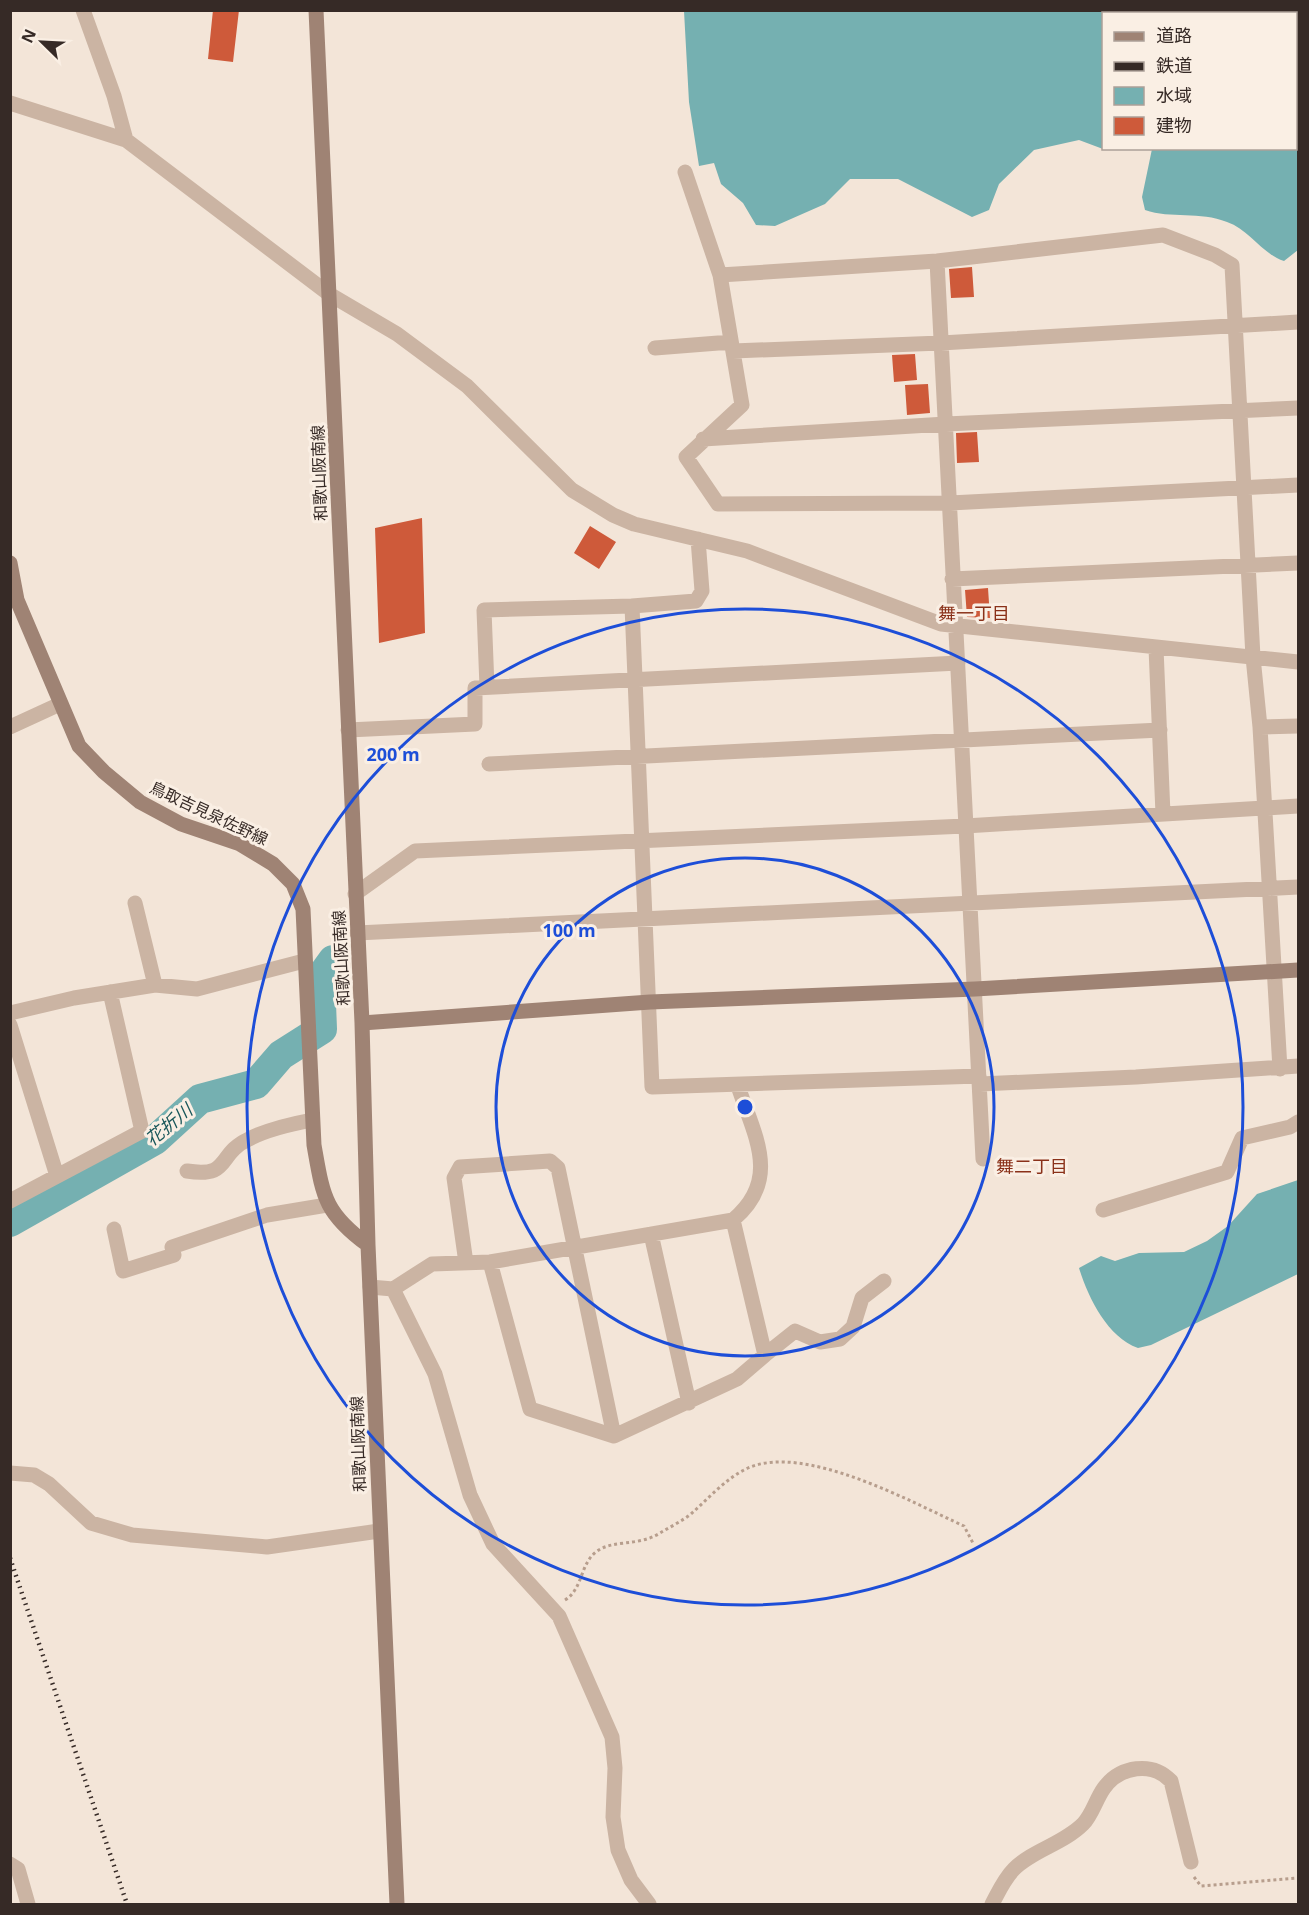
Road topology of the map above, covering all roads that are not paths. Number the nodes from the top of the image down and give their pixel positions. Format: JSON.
{"nodes":[{"id":1,"x":83,"y":10,"type":"edge"},
{"id":2,"x":316,"y":10,"type":"edge"},
{"id":3,"x":10,"y":103,"type":"edge"},
{"id":4,"x":126,"y":140,"type":"junction"},
{"id":5,"x":685,"y":172,"type":"dead end"},
{"id":6,"x":937,"y":261,"type":"junction"},
{"id":7,"x":720,"y":275,"type":"junction"},
{"id":8,"x":329,"y":294,"type":"junction"},
{"id":9,"x":1299,"y":322,"type":"edge"},
{"id":10,"x":1236,"y":326,"type":"junction"},
{"id":11,"x":941,"y":343,"type":"junction"},
{"id":12,"x":732,"y":346,"type":"junction"},
{"id":13,"x":655,"y":348,"type":"dead end"},
{"id":14,"x":1299,"y":408,"type":"edge"},
{"id":15,"x":1240,"y":412,"type":"junction"},
{"id":16,"x":946,"y":424,"type":"junction"},
{"id":17,"x":703,"y":439,"type":"junction"},
{"id":18,"x":1299,"y":485,"type":"edge"},
{"id":19,"x":1245,"y":488,"type":"junction"},
{"id":20,"x":950,"y":503,"type":"junction"},
{"id":21,"x":698,"y":539,"type":"junction"},
{"id":22,"x":1299,"y":562,"type":"edge"},
{"id":23,"x":10,"y":563,"type":"edge"},
{"id":24,"x":1250,"y":565,"type":"junction"},
{"id":25,"x":952,"y":579,"type":"junction"},
{"id":26,"x":632,"y":606,"type":"junction"},
{"id":27,"x":956,"y":627,"type":"junction"},
{"id":28,"x":1156,"y":648,"type":"junction"},
{"id":29,"x":1253,"y":657,"type":"junction"},
{"id":30,"x":1299,"y":662,"type":"edge"},
{"id":31,"x":958,"y":663,"type":"junction"},
{"id":32,"x":635,"y":678,"type":"junction"},
{"id":33,"x":487,"y":687,"type":"junction"},
{"id":34,"x":60,"y":704,"type":"junction"},
{"id":35,"x":1299,"y":726,"type":"edge"},
{"id":36,"x":10,"y":727,"type":"edge"},
{"id":37,"x":1260,"y":727,"type":"junction"},
{"id":38,"x":348,"y":730,"type":"junction"},
{"id":39,"x":1160,"y":730,"type":"junction"},
{"id":40,"x":961,"y":741,"type":"junction"},
{"id":41,"x":639,"y":756,"type":"junction"},
{"id":42,"x":489,"y":764,"type":"dead end"},
{"id":43,"x":1299,"y":806,"type":"edge"},
{"id":44,"x":1263,"y":808,"type":"junction"},
{"id":45,"x":1163,"y":814,"type":"junction"},
{"id":46,"x":965,"y":826,"type":"junction"},
{"id":47,"x":642,"y":843,"type":"junction"},
{"id":48,"x":1299,"y":886,"type":"edge"},
{"id":49,"x":1269,"y":888,"type":"junction"},
{"id":50,"x":356,"y":894,"type":"junction"},
{"id":51,"x":970,"y":902,"type":"junction"},
{"id":52,"x":135,"y":903,"type":"dead end"},
{"id":53,"x":646,"y":917,"type":"junction"},
{"id":54,"x":357,"y":933,"type":"junction"},
{"id":55,"x":304,"y":961,"type":"junction"},
{"id":56,"x":1299,"y":970,"type":"edge"},
{"id":57,"x":1275,"y":971,"type":"junction"},
{"id":58,"x":155,"y":985,"type":"junction"},
{"id":59,"x":975,"y":989,"type":"junction"},
{"id":60,"x":110,"y":992,"type":"junction"},
{"id":61,"x":650,"y":1002,"type":"junction"},
{"id":62,"x":10,"y":1012,"type":"edge"},
{"id":63,"x":362,"y":1023,"type":"junction"},
{"id":64,"x":10,"y":1025,"type":"edge"},
{"id":65,"x":1299,"y":1066,"type":"edge"},
{"id":66,"x":1280,"y":1068,"type":"junction"},
{"id":67,"x":980,"y":1080,"type":"junction"},
{"id":68,"x":738,"y":1086,"type":"junction"},
{"id":69,"x":312,"y":1120,"type":"junction"},
{"id":70,"x":1299,"y":1122,"type":"edge"},
{"id":71,"x":983,"y":1159,"type":"dead end"},
{"id":72,"x":187,"y":1171,"type":"dead end"},
{"id":73,"x":57,"y":1176,"type":"junction"},
{"id":74,"x":10,"y":1201,"type":"edge"},
{"id":75,"x":327,"y":1205,"type":"junction"},
{"id":76,"x":1103,"y":1210,"type":"dead end"},
{"id":77,"x":733,"y":1220,"type":"junction"},
{"id":78,"x":114,"y":1229,"type":"dead end"},
{"id":79,"x":651,"y":1234,"type":"junction"},
{"id":80,"x":368,"y":1245,"type":"junction"},
{"id":81,"x":575,"y":1247,"type":"junction"},
{"id":82,"x":490,"y":1262,"type":"junction"},
{"id":83,"x":466,"y":1263,"type":"junction"},
{"id":84,"x":884,"y":1281,"type":"dead end"},
{"id":85,"x":370,"y":1287,"type":"junction"},
{"id":86,"x":393,"y":1289,"type":"junction"},
{"id":87,"x":765,"y":1355,"type":"junction"},
{"id":88,"x":689,"y":1403,"type":"junction"},
{"id":89,"x":614,"y":1436,"type":"junction"},
{"id":90,"x":10,"y":1473,"type":"edge"},
{"id":91,"x":379,"y":1531,"type":"junction"},
{"id":92,"x":1191,"y":1862,"type":"road end"},
{"id":93,"x":10,"y":1864,"type":"edge"},
{"id":94,"x":28,"y":1905,"type":"edge"},
{"id":95,"x":397,"y":1905,"type":"edge"},
{"id":96,"x":650,"y":1905,"type":"edge"},
{"id":97,"x":992,"y":1905,"type":"edge"}],
"edges":[{"from":1,"to":4,"type":"street"},
{"from":2,"to":8,"type":"main road","name":"和歌山阪南線"},
{"from":3,"to":4,"type":"street"},
{"from":4,"to":8,"type":"street"},
{"from":5,"to":7,"type":"street"},
{"from":6,"to":7,"type":"street"},
{"from":6,"to":10,"type":"street"},
{"from":6,"to":11,"type":"street"},
{"from":7,"to":12,"type":"street"},
{"from":8,"to":21,"type":"street"},
{"from":8,"to":38,"type":"main road","name":"和歌山阪南線"},
{"from":9,"to":10,"type":"street"},
{"from":10,"to":11,"type":"street"},
{"from":10,"to":15,"type":"street"},
{"from":11,"to":12,"type":"street"},
{"from":11,"to":16,"type":"street"},
{"from":12,"to":13,"type":"street"},
{"from":12,"to":17,"type":"street"},
{"from":14,"to":15,"type":"street"},
{"from":15,"to":16,"type":"street"},
{"from":15,"to":19,"type":"street"},
{"from":16,"to":17,"type":"street"},
{"from":16,"to":20,"type":"street"},
{"from":17,"to":20,"type":"street"},
{"from":18,"to":19,"type":"street"},
{"from":19,"to":20,"type":"street"},
{"from":19,"to":24,"type":"street"},
{"from":20,"to":25,"type":"street"},
{"from":21,"to":26,"type":"street"},
{"from":21,"to":27,"type":"street"},
{"from":22,"to":24,"type":"street"},
{"from":23,"to":34,"type":"main road","name":"鳥取吉見泉佐野線"},
{"from":24,"to":25,"type":"street"},
{"from":24,"to":29,"type":"street"},
{"from":25,"to":27,"type":"street"},
{"from":26,"to":32,"type":"street"},
{"from":26,"to":33,"type":"street"},
{"from":27,"to":28,"type":"street"},
{"from":27,"to":31,"type":"street"},
{"from":28,"to":29,"type":"street"},
{"from":28,"to":39,"type":"street"},
{"from":29,"to":30,"type":"street"},
{"from":29,"to":37,"type":"street"},
{"from":31,"to":32,"type":"street"},
{"from":31,"to":40,"type":"street"},
{"from":32,"to":33,"type":"street"},
{"from":32,"to":41,"type":"street"},
{"from":33,"to":38,"type":"street"},
{"from":34,"to":36,"type":"street"},
{"from":34,"to":55,"type":"main road","name":"鳥取吉見泉佐野線"},
{"from":35,"to":37,"type":"street"},
{"from":37,"to":44,"type":"street"},
{"from":38,"to":50,"type":"main road","name":"和歌山阪南線"},
{"from":39,"to":40,"type":"street"},
{"from":39,"to":45,"type":"street"},
{"from":40,"to":41,"type":"street"},
{"from":40,"to":46,"type":"street"},
{"from":41,"to":42,"type":"street"},
{"from":41,"to":47,"type":"street"},
{"from":43,"to":44,"type":"street"},
{"from":44,"to":45,"type":"street"},
{"from":44,"to":49,"type":"street"},
{"from":45,"to":46,"type":"street"},
{"from":46,"to":47,"type":"street"},
{"from":46,"to":51,"type":"street"},
{"from":47,"to":50,"type":"street"},
{"from":47,"to":53,"type":"street"},
{"from":48,"to":49,"type":"street"},
{"from":49,"to":51,"type":"street"},
{"from":49,"to":57,"type":"street"},
{"from":50,"to":54,"type":"main road","name":"和歌山阪南線"},
{"from":51,"to":53,"type":"street"},
{"from":51,"to":59,"type":"street"},
{"from":52,"to":58,"type":"street"},
{"from":53,"to":54,"type":"street"},
{"from":53,"to":61,"type":"street"},
{"from":54,"to":63,"type":"main road","name":"和歌山阪南線"},
{"from":55,"to":58,"type":"street"},
{"from":55,"to":69,"type":"main road","name":"鳥取吉見泉佐野線"},
{"from":56,"to":57,"type":"main road"},
{"from":57,"to":59,"type":"main road"},
{"from":57,"to":66,"type":"street"},
{"from":58,"to":60,"type":"street"},
{"from":59,"to":61,"type":"main road"},
{"from":59,"to":67,"type":"street"},
{"from":60,"to":62,"type":"street"},
{"from":60,"to":73,"type":"street"},
{"from":61,"to":63,"type":"main road"},
{"from":61,"to":68,"type":"street"},
{"from":63,"to":80,"type":"main road","name":"和歌山阪南線"},
{"from":64,"to":73,"type":"street"},
{"from":65,"to":66,"type":"street"},
{"from":66,"to":67,"type":"street"},
{"from":67,"to":68,"type":"street"},
{"from":67,"to":71,"type":"street"},
{"from":68,"to":77,"type":"street"},
{"from":69,"to":72,"type":"street"},
{"from":69,"to":75,"type":"main road","name":"鳥取吉見泉佐野線"},
{"from":70,"to":76,"type":"street"},
{"from":73,"to":74,"type":"street"},
{"from":75,"to":78,"type":"street"},
{"from":75,"to":80,"type":"main road","name":"鳥取吉見泉佐野線"},
{"from":77,"to":79,"type":"street"},
{"from":77,"to":87,"type":"street"},
{"from":79,"to":81,"type":"street"},
{"from":79,"to":88,"type":"street"},
{"from":80,"to":85,"type":"main road","name":"和歌山阪南線"},
{"from":81,"to":82,"type":"street"},
{"from":81,"to":83,"type":"street"},
{"from":81,"to":89,"type":"street"},
{"from":82,"to":83,"type":"street"},
{"from":82,"to":89,"type":"street"},
{"from":83,"to":86,"type":"street"},
{"from":84,"to":87,"type":"street"},
{"from":85,"to":86,"type":"street"},
{"from":85,"to":91,"type":"main road","name":"和歌山阪南線"},
{"from":86,"to":96,"type":"street"},
{"from":87,"to":88,"type":"street"},
{"from":88,"to":89,"type":"street"},
{"from":90,"to":91,"type":"street"},
{"from":91,"to":95,"type":"main road","name":"和歌山阪南線"},
{"from":92,"to":97,"type":"street"},
{"from":93,"to":94,"type":"street"}]}
